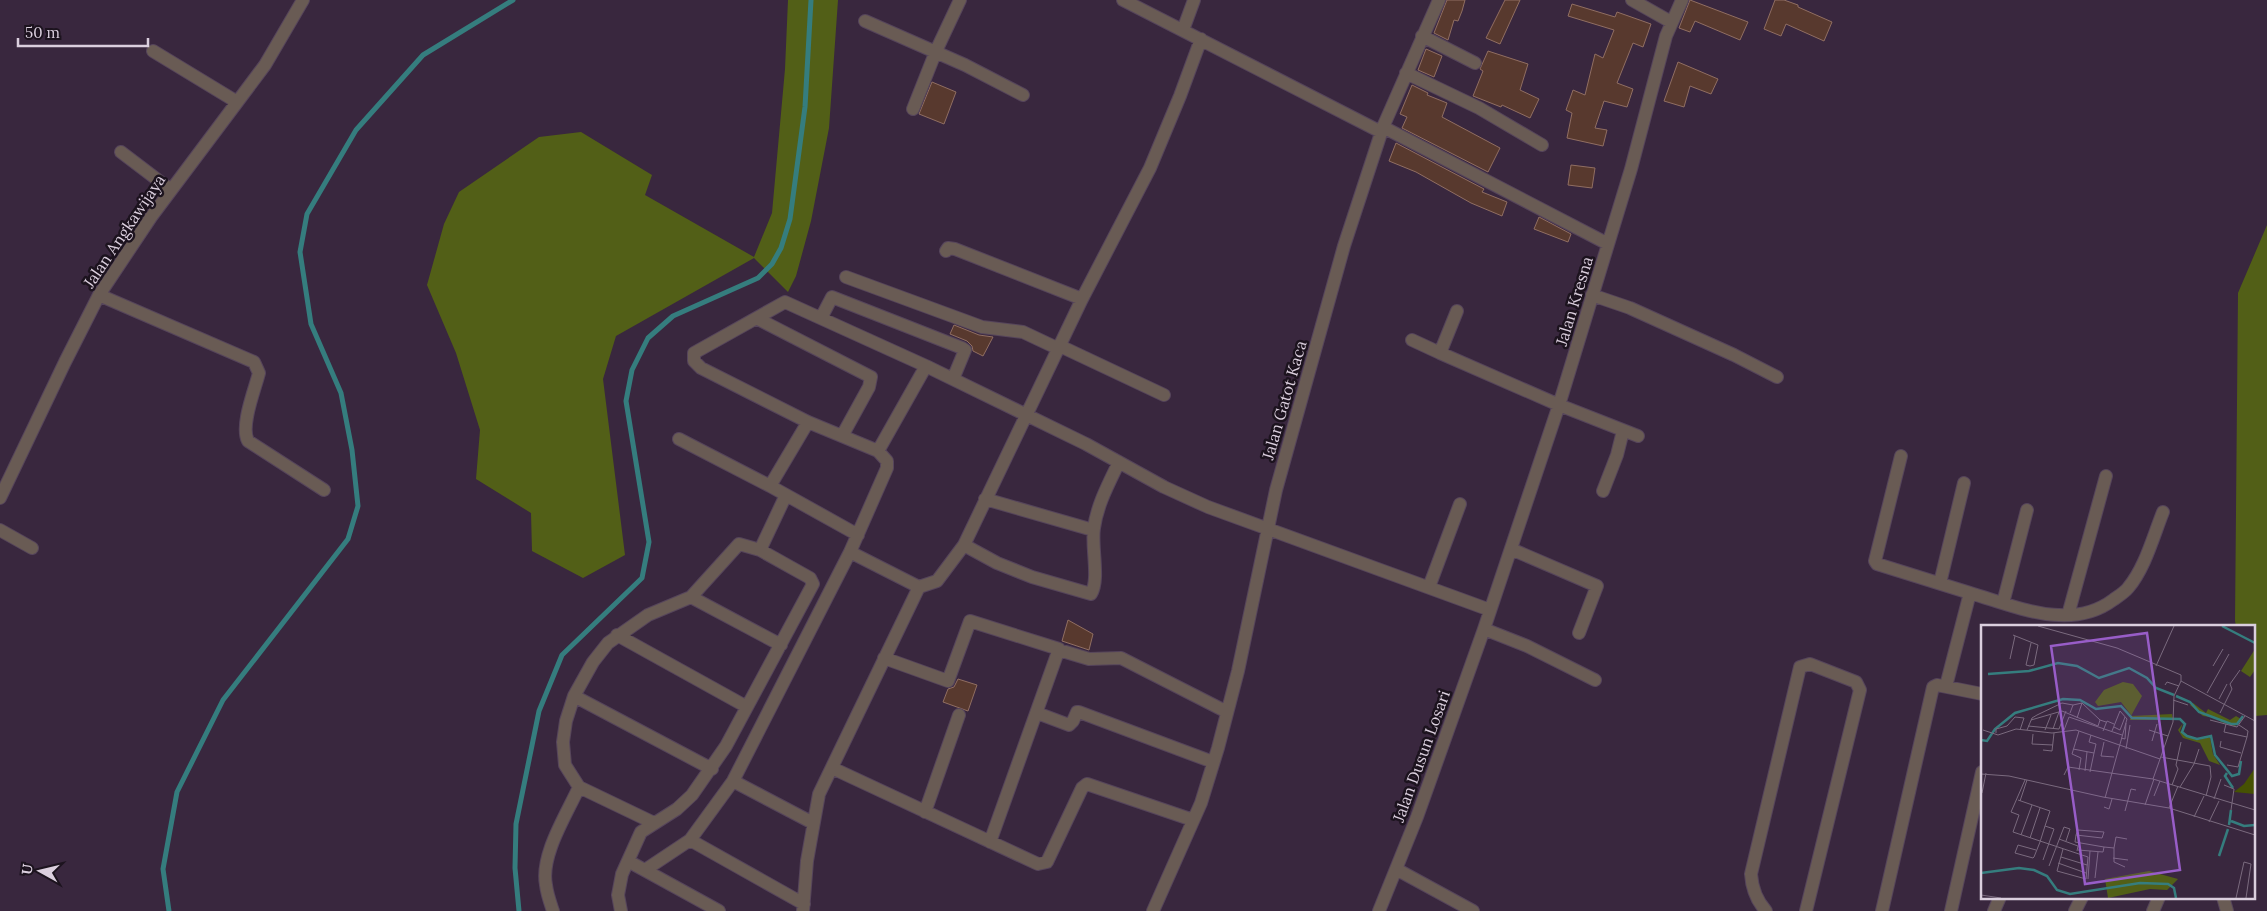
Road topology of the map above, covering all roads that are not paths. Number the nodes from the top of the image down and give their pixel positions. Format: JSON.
{"nodes":[{"id":1,"x":303,"y":0,"type":"edge"},
{"id":2,"x":960,"y":0,"type":"edge"},
{"id":3,"x":1124,"y":0,"type":"edge"},
{"id":4,"x":1194,"y":0,"type":"edge"},
{"id":5,"x":1439,"y":0,"type":"edge"},
{"id":6,"x":1632,"y":0,"type":"edge"},
{"id":7,"x":1682,"y":0,"type":"edge"},
{"id":8,"x":865,"y":21,"type":"dead end"},
{"id":9,"x":1671,"y":22,"type":"junction"},
{"id":10,"x":1183,"y":30,"type":"junction"},
{"id":11,"x":1422,"y":36,"type":"junction"},
{"id":12,"x":1202,"y":39,"type":"junction"},
{"id":13,"x":152,"y":51,"type":"dead end"},
{"id":14,"x":936,"y":51,"type":"junction"},
{"id":15,"x":1475,"y":63,"type":"dead end"},
{"id":16,"x":1406,"y":74,"type":"junction"},
{"id":17,"x":1023,"y":96,"type":"dead end"},
{"id":18,"x":237,"y":102,"type":"junction"},
{"id":19,"x":913,"y":108,"type":"dead end"},
{"id":20,"x":1382,"y":130,"type":"junction"},
{"id":21,"x":1542,"y":145,"type":"dead end"},
{"id":22,"x":121,"y":152,"type":"dead end"},
{"id":23,"x":171,"y":190,"type":"junction"},
{"id":24,"x":1608,"y":244,"type":"junction"},
{"id":25,"x":946,"y":252,"type":"dead end"},
{"id":26,"x":846,"y":277,"type":"dead end"},
{"id":27,"x":100,"y":294,"type":"junction"},
{"id":28,"x":1592,"y":295,"type":"junction"},
{"id":29,"x":1082,"y":299,"type":"junction"},
{"id":30,"x":1457,"y":312,"type":"dead end"},
{"id":31,"x":822,"y":318,"type":"junction"},
{"id":32,"x":758,"y":319,"type":"junction"},
{"id":33,"x":1412,"y":340,"type":"dead end"},
{"id":34,"x":1059,"y":347,"type":"junction"},
{"id":35,"x":1440,"y":353,"type":"junction"},
{"id":36,"x":926,"y":366,"type":"junction"},
{"id":37,"x":1777,"y":377,"type":"dead end"},
{"id":38,"x":953,"y":379,"type":"junction"},
{"id":39,"x":1164,"y":395,"type":"dead end"},
{"id":40,"x":1559,"y":405,"type":"junction"},
{"id":41,"x":1025,"y":414,"type":"junction"},
{"id":42,"x":808,"y":422,"type":"junction"},
{"id":43,"x":1623,"y":430,"type":"junction"},
{"id":44,"x":842,"y":436,"type":"junction"},
{"id":45,"x":1638,"y":436,"type":"dead end"},
{"id":46,"x":679,"y":439,"type":"dead end"},
{"id":47,"x":878,"y":451,"type":"junction"},
{"id":48,"x":1901,"y":456,"type":"dead end"},
{"id":49,"x":1119,"y":462,"type":"junction"},
{"id":50,"x":2106,"y":476,"type":"dead end"},
{"id":51,"x":1964,"y":483,"type":"dead end"},
{"id":52,"x":770,"y":486,"type":"junction"},
{"id":53,"x":324,"y":490,"type":"dead end"},
{"id":54,"x":1603,"y":492,"type":"dead end"},
{"id":55,"x":786,"y":495,"type":"junction"},
{"id":56,"x":0,"y":498,"type":"edge"},
{"id":57,"x":985,"y":500,"type":"junction"},
{"id":58,"x":1460,"y":504,"type":"dead end"},
{"id":59,"x":2027,"y":510,"type":"dead end"},
{"id":60,"x":2163,"y":512,"type":"dead end"},
{"id":61,"x":1268,"y":529,"type":"junction"},
{"id":62,"x":0,"y":530,"type":"edge"},
{"id":63,"x":1094,"y":530,"type":"junction"},
{"id":64,"x":858,"y":535,"type":"junction"},
{"id":65,"x":964,"y":545,"type":"junction"},
{"id":66,"x":32,"y":548,"type":"dead end"},
{"id":67,"x":1511,"y":549,"type":"junction"},
{"id":68,"x":760,"y":550,"type":"junction"},
{"id":69,"x":850,"y":552,"type":"junction"},
{"id":70,"x":1940,"y":583,"type":"junction"},
{"id":71,"x":919,"y":587,"type":"junction"},
{"id":72,"x":1429,"y":588,"type":"junction"},
{"id":73,"x":1970,"y":593,"type":"junction"},
{"id":74,"x":691,"y":597,"type":"junction"},
{"id":75,"x":2003,"y":603,"type":"junction"},
{"id":76,"x":1490,"y":610,"type":"junction"},
{"id":77,"x":2068,"y":615,"type":"junction"},
{"id":78,"x":1484,"y":629,"type":"junction"},
{"id":79,"x":1579,"y":633,"type":"dead end"},
{"id":80,"x":617,"y":635,"type":"junction"},
{"id":81,"x":781,"y":645,"type":"junction"},
{"id":82,"x":1059,"y":650,"type":"junction"},
{"id":83,"x":884,"y":658,"type":"junction"},
{"id":84,"x":1595,"y":680,"type":"dead end"},
{"id":85,"x":1946,"y":686,"type":"junction"},
{"id":86,"x":1981,"y":694,"type":"edge"},
{"id":87,"x":574,"y":696,"type":"junction"},
{"id":88,"x":747,"y":707,"type":"junction"},
{"id":89,"x":1227,"y":712,"type":"junction"},
{"id":90,"x":1037,"y":713,"type":"junction"},
{"id":91,"x":959,"y":715,"type":"dead end"},
{"id":92,"x":1213,"y":762,"type":"junction"},
{"id":93,"x":832,"y":768,"type":"junction"},
{"id":94,"x":712,"y":769,"type":"junction"},
{"id":95,"x":733,"y":780,"type":"junction"},
{"id":96,"x":1981,"y":781,"type":"edge"},
{"id":97,"x":579,"y":787,"type":"junction"},
{"id":98,"x":925,"y":812,"type":"junction"},
{"id":99,"x":1977,"y":817,"type":"edge"},
{"id":100,"x":1193,"y":820,"type":"junction"},
{"id":101,"x":654,"y":823,"type":"junction"},
{"id":102,"x":813,"y":823,"type":"junction"},
{"id":103,"x":690,"y":840,"type":"junction"},
{"id":104,"x":990,"y":842,"type":"junction"},
{"id":105,"x":628,"y":861,"type":"junction"},
{"id":106,"x":1396,"y":869,"type":"junction"},
{"id":107,"x":645,"y":870,"type":"junction"},
{"id":108,"x":2000,"y":898,"type":"edge"},
{"id":109,"x":2082,"y":898,"type":"edge"},
{"id":110,"x":2159,"y":898,"type":"edge"},
{"id":111,"x":2223,"y":898,"type":"edge"},
{"id":112,"x":804,"y":908,"type":"edge"},
{"id":113,"x":553,"y":911,"type":"edge"},
{"id":114,"x":621,"y":911,"type":"edge"},
{"id":115,"x":719,"y":911,"type":"edge"},
{"id":116,"x":1153,"y":911,"type":"edge"},
{"id":117,"x":1379,"y":911,"type":"edge"},
{"id":118,"x":1473,"y":911,"type":"edge"},
{"id":119,"x":1766,"y":911,"type":"edge"},
{"id":120,"x":1806,"y":911,"type":"edge"},
{"id":121,"x":1882,"y":911,"type":"edge"},
{"id":122,"x":1951,"y":911,"type":"edge"},
{"id":123,"x":1994,"y":911,"type":"edge"},
{"id":124,"x":2075,"y":911,"type":"edge"},
{"id":125,"x":2153,"y":911,"type":"edge"},
{"id":126,"x":2227,"y":911,"type":"edge"}],
"edges":[{"from":1,"to":18,"type":"street","name":"Jalan Angkawijaya"},
{"from":2,"to":14,"type":"street"},
{"from":3,"to":10,"type":"street"},
{"from":4,"to":10,"type":"street"},
{"from":5,"to":11,"type":"street","name":"Jalan Gatot Kaca"},
{"from":6,"to":9,"type":"street"},
{"from":7,"to":9,"type":"street","name":"Jalan Kresna"},
{"from":8,"to":14,"type":"street"},
{"from":9,"to":24,"type":"street","name":"Jalan Kresna"},
{"from":10,"to":12,"type":"street"},
{"from":11,"to":15,"type":"street"},
{"from":11,"to":16,"type":"street","name":"Jalan Gatot Kaca"},
{"from":12,"to":20,"type":"street"},
{"from":12,"to":29,"type":"street"},
{"from":13,"to":18,"type":"street"},
{"from":14,"to":17,"type":"street"},
{"from":14,"to":19,"type":"street"},
{"from":16,"to":20,"type":"street","name":"Jalan Gatot Kaca"},
{"from":16,"to":21,"type":"street"},
{"from":18,"to":23,"type":"street","name":"Jalan Angkawijaya"},
{"from":20,"to":24,"type":"street"},
{"from":20,"to":61,"type":"street","name":"Jalan Gatot Kaca"},
{"from":22,"to":23,"type":"street"},
{"from":23,"to":27,"type":"street","name":"Jalan Angkawijaya"},
{"from":24,"to":28,"type":"street","name":"Jalan Kresna"},
{"from":25,"to":29,"type":"street"},
{"from":26,"to":34,"type":"street"},
{"from":27,"to":53,"type":"street"},
{"from":27,"to":56,"type":"street","name":"Jalan Angkawijaya"},
{"from":28,"to":37,"type":"street"},
{"from":28,"to":40,"type":"street","name":"Jalan Kresna"},
{"from":29,"to":34,"type":"street"},
{"from":30,"to":35,"type":"street"},
{"from":31,"to":32,"type":"street"},
{"from":31,"to":36,"type":"street"},
{"from":31,"to":38,"type":"street"},
{"from":32,"to":42,"type":"street"},
{"from":32,"to":44,"type":"street"},
{"from":33,"to":35,"type":"street"},
{"from":34,"to":39,"type":"street"},
{"from":34,"to":41,"type":"street"},
{"from":35,"to":40,"type":"street"},
{"from":36,"to":38,"type":"street"},
{"from":36,"to":47,"type":"street"},
{"from":38,"to":41,"type":"street"},
{"from":40,"to":43,"type":"street"},
{"from":40,"to":67,"type":"street","name":"Jalan Kresna"},
{"from":41,"to":49,"type":"street"},
{"from":41,"to":57,"type":"street"},
{"from":42,"to":44,"type":"street"},
{"from":42,"to":52,"type":"street"},
{"from":43,"to":45,"type":"street"},
{"from":43,"to":54,"type":"street"},
{"from":44,"to":47,"type":"street"},
{"from":46,"to":52,"type":"street"},
{"from":47,"to":64,"type":"street"},
{"from":48,"to":70,"type":"street"},
{"from":49,"to":61,"type":"street"},
{"from":49,"to":63,"type":"street"},
{"from":50,"to":77,"type":"street"},
{"from":51,"to":70,"type":"street"},
{"from":52,"to":55,"type":"street"},
{"from":55,"to":64,"type":"street"},
{"from":55,"to":68,"type":"street"},
{"from":57,"to":63,"type":"street"},
{"from":57,"to":65,"type":"street"},
{"from":58,"to":72,"type":"street"},
{"from":59,"to":75,"type":"street"},
{"from":60,"to":77,"type":"street"},
{"from":61,"to":72,"type":"street"},
{"from":61,"to":89,"type":"street","name":"Jalan Gatot Kaca"},
{"from":62,"to":66,"type":"street"},
{"from":63,"to":65,"type":"street"},
{"from":64,"to":69,"type":"street"},
{"from":65,"to":71,"type":"street"},
{"from":67,"to":76,"type":"street","name":"Jalan Kresna"},
{"from":67,"to":79,"type":"street"},
{"from":68,"to":74,"type":"street"},
{"from":68,"to":81,"type":"street"},
{"from":69,"to":71,"type":"street"},
{"from":69,"to":95,"type":"street"},
{"from":70,"to":73,"type":"street"},
{"from":71,"to":83,"type":"street"},
{"from":72,"to":76,"type":"street"},
{"from":73,"to":75,"type":"street"},
{"from":73,"to":85,"type":"street"},
{"from":74,"to":80,"type":"street"},
{"from":74,"to":81,"type":"street"},
{"from":75,"to":77,"type":"street"},
{"from":76,"to":78,"type":"street","name":"Jalan Dusun Losari"},
{"from":78,"to":84,"type":"street"},
{"from":78,"to":106,"type":"street","name":"Jalan Dusun Losari"},
{"from":80,"to":87,"type":"street"},
{"from":80,"to":88,"type":"street"},
{"from":81,"to":88,"type":"street"},
{"from":82,"to":83,"type":"street"},
{"from":82,"to":89,"type":"street"},
{"from":82,"to":90,"type":"street"},
{"from":83,"to":93,"type":"street"},
{"from":85,"to":86,"type":"street"},
{"from":85,"to":121,"type":"street"},
{"from":87,"to":94,"type":"street"},
{"from":87,"to":97,"type":"street"},
{"from":88,"to":94,"type":"street"},
{"from":89,"to":92,"type":"street","name":"Jalan Gatot Kaca"},
{"from":90,"to":92,"type":"street"},
{"from":90,"to":104,"type":"street"},
{"from":91,"to":98,"type":"street"},
{"from":92,"to":100,"type":"street","name":"Jalan Gatot Kaca"},
{"from":93,"to":98,"type":"street"},
{"from":93,"to":102,"type":"street"},
{"from":94,"to":101,"type":"street"},
{"from":95,"to":102,"type":"street"},
{"from":95,"to":103,"type":"street"},
{"from":96,"to":99,"type":"street"},
{"from":97,"to":101,"type":"street"},
{"from":97,"to":113,"type":"street"},
{"from":98,"to":104,"type":"street"},
{"from":99,"to":122,"type":"street"},
{"from":100,"to":104,"type":"street"},
{"from":100,"to":116,"type":"street","name":"Jalan Gatot Kaca"},
{"from":101,"to":105,"type":"street"},
{"from":102,"to":112,"type":"street"},
{"from":103,"to":107,"type":"street"},
{"from":103,"to":112,"type":"street"},
{"from":105,"to":107,"type":"street"},
{"from":105,"to":114,"type":"street"},
{"from":106,"to":117,"type":"street","name":"Jalan Dusun Losari"},
{"from":106,"to":118,"type":"street"},
{"from":107,"to":115,"type":"street"},
{"from":108,"to":123,"type":"street"},
{"from":109,"to":124,"type":"street"},
{"from":110,"to":125,"type":"street"},
{"from":111,"to":126,"type":"street"},
{"from":119,"to":120,"type":"street"}]}
